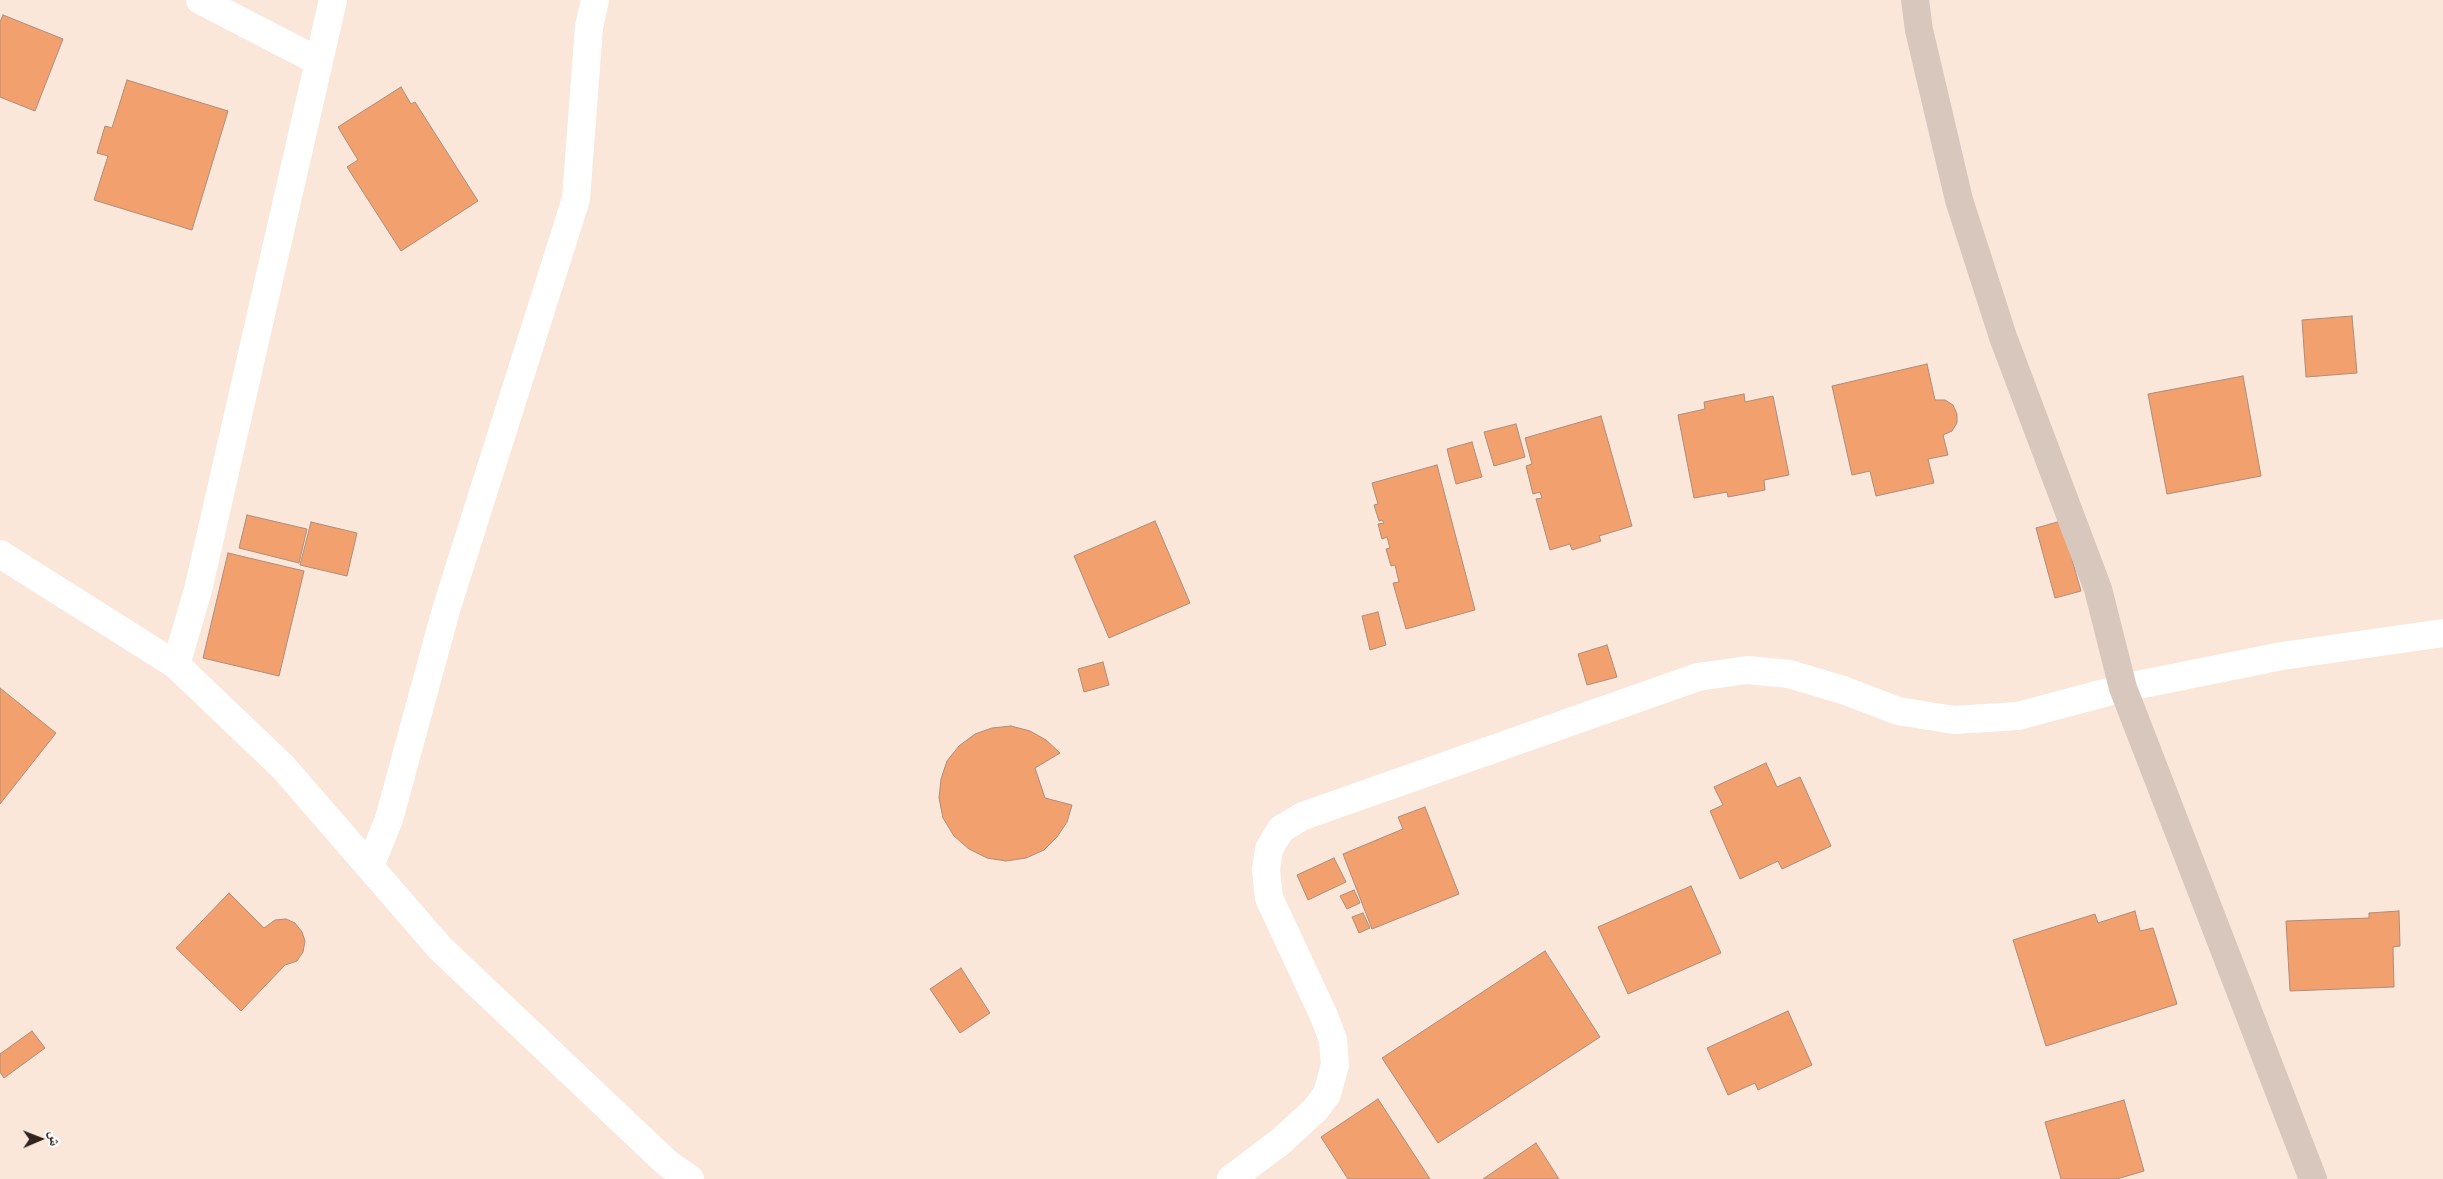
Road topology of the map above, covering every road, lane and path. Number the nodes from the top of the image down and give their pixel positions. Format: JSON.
{"nodes":[{"id":1,"x":200,"y":0,"type":"edge"},
{"id":2,"x":332,"y":0,"type":"edge"},
{"id":3,"x":595,"y":0,"type":"edge"},
{"id":4,"x":1915,"y":0,"type":"edge"},
{"id":5,"x":318,"y":61,"type":"junction"},
{"id":6,"x":0,"y":554,"type":"edge"},
{"id":7,"x":2443,"y":633,"type":"edge"},
{"id":8,"x":176,"y":665,"type":"junction"},
{"id":9,"x":2123,"y":688,"type":"junction"},
{"id":10,"x":370,"y":866,"type":"junction"},
{"id":11,"x":690,"y":1179,"type":"edge"},
{"id":12,"x":1231,"y":1179,"type":"edge"},
{"id":13,"x":2312,"y":1179,"type":"edge"}],
"edges":[{"from":1,"to":5,"type":"street"},
{"from":2,"to":5,"type":"street"},
{"from":3,"to":10,"type":"street"},
{"from":4,"to":9,"type":"street"},
{"from":5,"to":8,"type":"street"},
{"from":6,"to":8,"type":"street"},
{"from":7,"to":9,"type":"street"},
{"from":8,"to":10,"type":"street"},
{"from":9,"to":12,"type":"street"},
{"from":9,"to":13,"type":"street"},
{"from":10,"to":11,"type":"street"}]}
